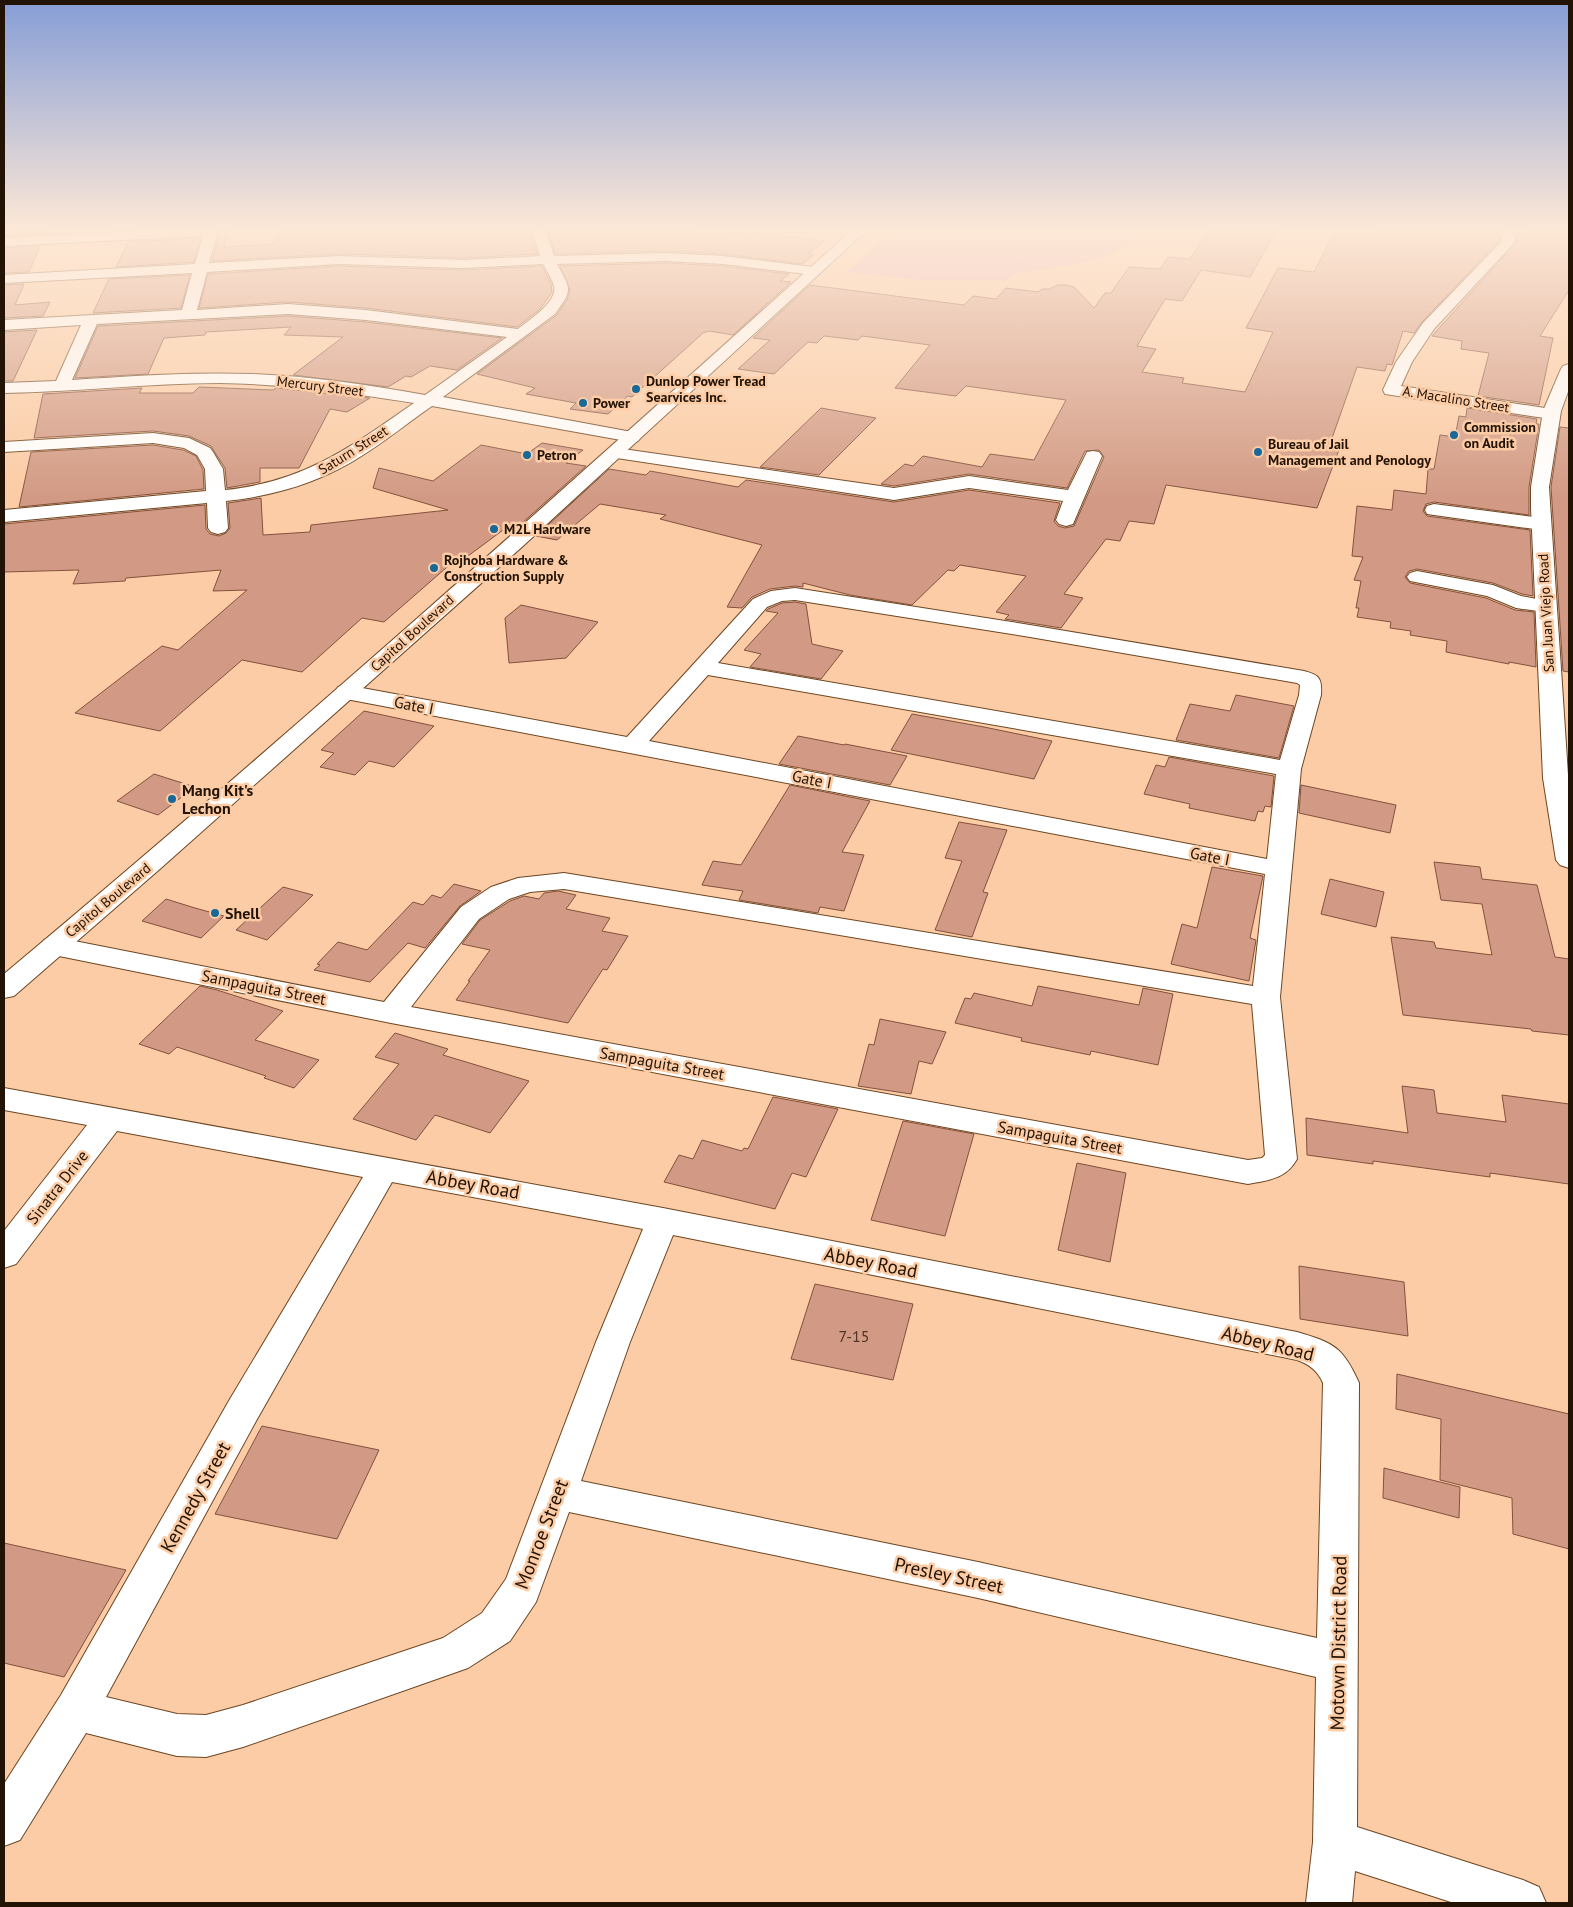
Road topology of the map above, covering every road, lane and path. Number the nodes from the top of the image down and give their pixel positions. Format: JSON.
{"nodes":[{"id":1,"x":77,"y":320,"type":"edge"},
{"id":2,"x":92,"y":320,"type":"edge"},
{"id":3,"x":404,"y":320,"type":"edge"},
{"id":4,"x":539,"y":320,"type":"edge"},
{"id":5,"x":760,"y":320,"type":"edge"},
{"id":6,"x":1434,"y":320,"type":"edge"},
{"id":7,"x":4,"y":325,"type":"edge"},
{"id":8,"x":521,"y":334,"type":"junction"},
{"id":9,"x":1569,"y":369,"type":"edge"},
{"id":10,"x":61,"y":387,"type":"junction"},
{"id":11,"x":4,"y":388,"type":"edge"},
{"id":12,"x":429,"y":399,"type":"junction"},
{"id":13,"x":1552,"y":414,"type":"junction"},
{"id":14,"x":632,"y":437,"type":"junction"},
{"id":15,"x":4,"y":447,"type":"edge"},
{"id":16,"x":616,"y":453,"type":"junction"},
{"id":17,"x":1092,"y":456,"type":"dead end"},
{"id":18,"x":215,"y":496,"type":"junction"},
{"id":19,"x":1074,"y":497,"type":"junction"},
{"id":20,"x":1434,"y":510,"type":"dead end"},
{"id":21,"x":4,"y":516,"type":"edge"},
{"id":22,"x":1066,"y":520,"type":"dead end"},
{"id":23,"x":1541,"y":524,"type":"junction"},
{"id":24,"x":218,"y":528,"type":"dead end"},
{"id":25,"x":1417,"y":577,"type":"dead end"},
{"id":26,"x":1545,"y":606,"type":"junction"},
{"id":27,"x":702,"y":667,"type":"junction"},
{"id":28,"x":346,"y":692,"type":"junction"},
{"id":29,"x":633,"y":745,"type":"junction"},
{"id":30,"x":1289,"y":769,"type":"junction"},
{"id":31,"x":1569,"y":860,"type":"edge"},
{"id":32,"x":1278,"y":869,"type":"junction"},
{"id":33,"x":54,"y":946,"type":"junction"},
{"id":34,"x":4,"y":989,"type":"edge"},
{"id":35,"x":1266,"y":997,"type":"junction"},
{"id":36,"x":391,"y":1013,"type":"junction"},
{"id":37,"x":4,"y":1099,"type":"edge"},
{"id":38,"x":110,"y":1118,"type":"junction"},
{"id":39,"x":384,"y":1169,"type":"junction"},
{"id":40,"x":663,"y":1220,"type":"junction"},
{"id":41,"x":4,"y":1255,"type":"edge"},
{"id":42,"x":1341,"y":1383,"type":"joint"},
{"id":43,"x":558,"y":1494,"type":"junction"},
{"id":44,"x":1338,"y":1662,"type":"junction"},
{"id":45,"x":76,"y":1710,"type":"junction"},
{"id":46,"x":4,"y":1824,"type":"edge"},
{"id":47,"x":1335,"y":1842,"type":"junction"},
{"id":48,"x":1329,"y":1903,"type":"edge"},
{"id":49,"x":1523,"y":1903,"type":"edge"}],
"edges":[{"from":1,"to":7,"type":"street"},
{"from":2,"to":10,"type":"street"},
{"from":3,"to":8,"type":"street"},
{"from":4,"to":8,"type":"street","name":"Saturn Street"},
{"from":5,"to":14,"type":"street","name":"Capitol Boulevard"},
{"from":6,"to":13,"type":"street","name":"A. Macalino Street"},
{"from":8,"to":12,"type":"street","name":"Saturn Street"},
{"from":9,"to":13,"type":"street","name":"San Juan Viejo Road"},
{"from":10,"to":11,"type":"street","name":"Mercury Street"},
{"from":10,"to":12,"type":"street","name":"Mercury Street"},
{"from":12,"to":14,"type":"street","name":"Mercury Street"},
{"from":12,"to":18,"type":"street","name":"Saturn Street"},
{"from":13,"to":23,"type":"street","name":"San Juan Viejo Road"},
{"from":14,"to":16,"type":"street","name":"Capitol Boulevard"},
{"from":15,"to":18,"type":"street"},
{"from":16,"to":19,"type":"street"},
{"from":16,"to":28,"type":"street","name":"Capitol Boulevard"},
{"from":17,"to":19,"type":"street"},
{"from":18,"to":21,"type":"street","name":"Saturn Street"},
{"from":18,"to":24,"type":"street"},
{"from":19,"to":22,"type":"street"},
{"from":20,"to":23,"type":"street"},
{"from":23,"to":26,"type":"street","name":"San Juan Viejo Road"},
{"from":25,"to":26,"type":"street"},
{"from":26,"to":31,"type":"street","name":"San Juan Viejo Road"},
{"from":27,"to":29,"type":"street"},
{"from":27,"to":30,"type":"street"},
{"from":27,"to":30,"type":"street"},
{"from":28,"to":29,"type":"street","name":"Gate I"},
{"from":28,"to":33,"type":"street","name":"Capitol Boulevard"},
{"from":29,"to":32,"type":"street","name":"Gate I"},
{"from":30,"to":32,"type":"street"},
{"from":32,"to":35,"type":"street"},
{"from":33,"to":34,"type":"street","name":"Capitol Boulevard"},
{"from":33,"to":36,"type":"street","name":"Sampaguita Street"},
{"from":35,"to":36,"type":"street"},
{"from":35,"to":36,"type":"street","name":"Sampaguita Street"},
{"from":37,"to":38,"type":"street","name":"Abbey Road"},
{"from":38,"to":39,"type":"street","name":"Abbey Road"},
{"from":38,"to":41,"type":"street","name":"Sinatra Drive"},
{"from":39,"to":40,"type":"street","name":"Abbey Road"},
{"from":39,"to":45,"type":"street","name":"Kennedy Street"},
{"from":40,"to":42,"type":"street","name":"Abbey Road"},
{"from":40,"to":43,"type":"street","name":"Monroe Street"},
{"from":42,"to":44,"type":"street","name":"Motown District Road"},
{"from":43,"to":44,"type":"street","name":"Presley Street"},
{"from":43,"to":45,"type":"street","name":"Monroe Street"},
{"from":44,"to":47,"type":"street","name":"Motown District Road"},
{"from":45,"to":46,"type":"street","name":"Kennedy Street"},
{"from":47,"to":48,"type":"street","name":"Motown District Road"},
{"from":47,"to":49,"type":"street"}]}
